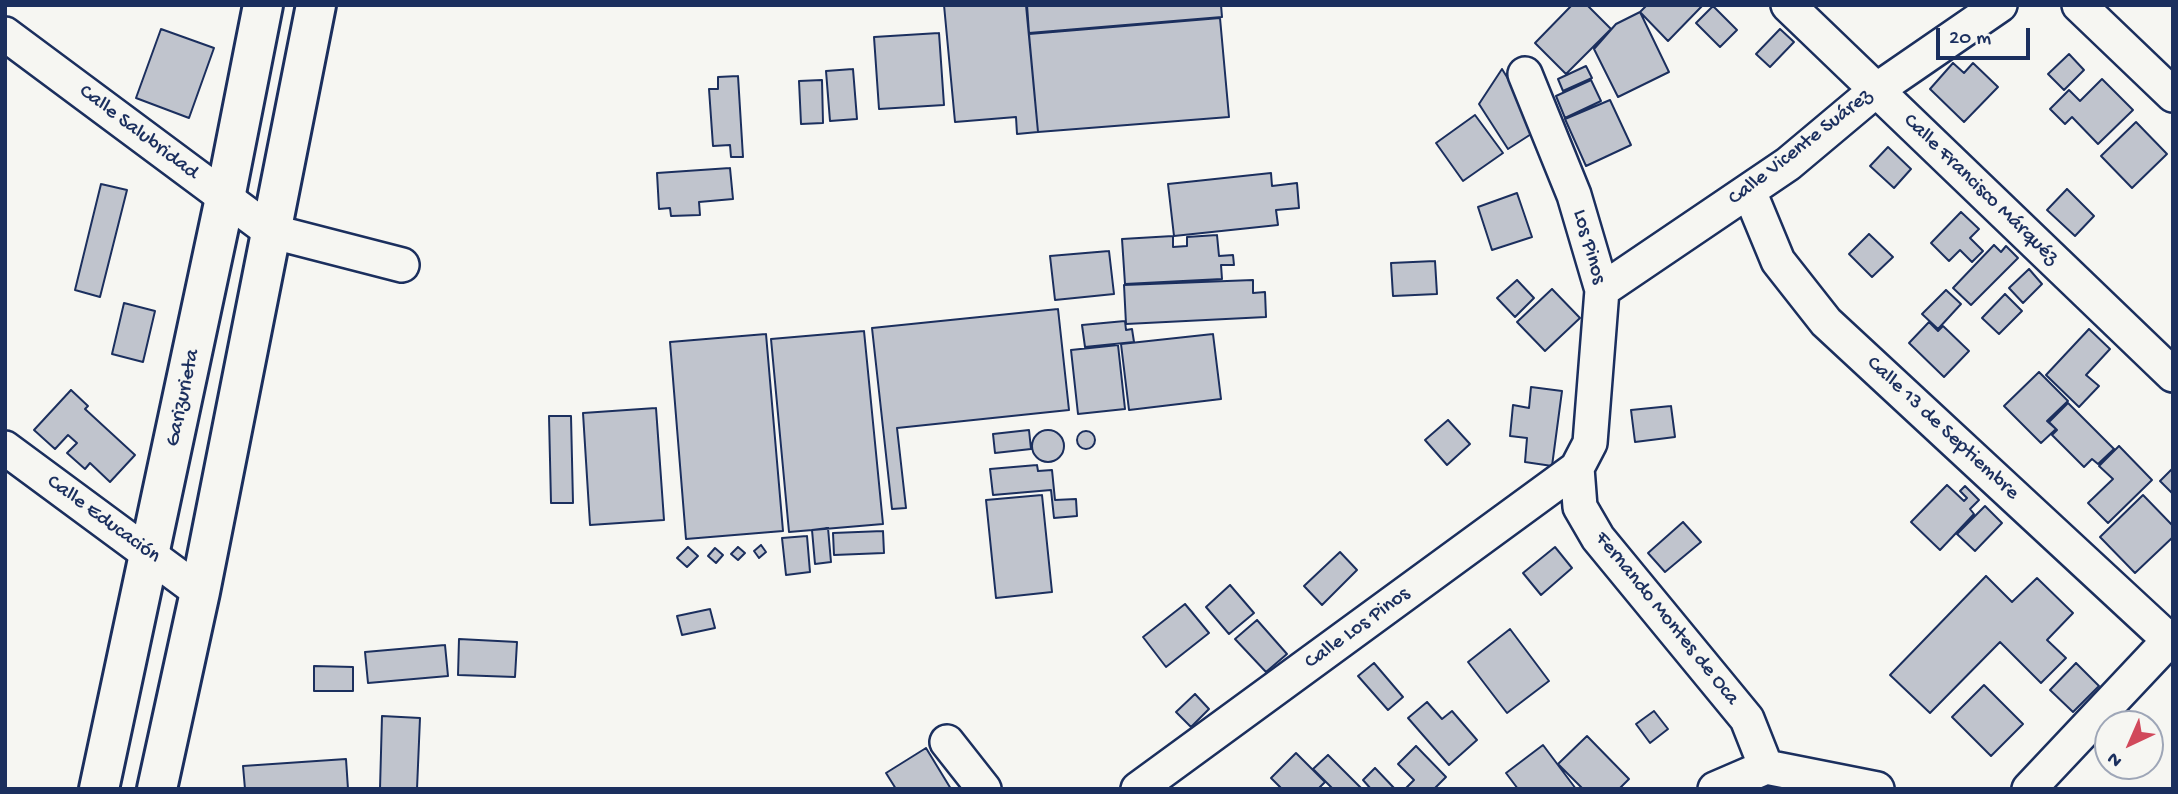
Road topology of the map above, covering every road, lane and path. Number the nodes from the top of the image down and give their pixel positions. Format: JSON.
{"nodes":[{"id":1,"x":263,"y":5,"type":"edge"},
{"id":2,"x":316,"y":5,"type":"edge"},
{"id":3,"x":1788,"y":5,"type":"edge"},
{"id":4,"x":2000,"y":5,"type":"edge"},
{"id":5,"x":2079,"y":5,"type":"edge"},
{"id":6,"x":5,"y":34,"type":"edge"},
{"id":7,"x":1525,"y":74,"type":"dead end"},
{"id":8,"x":1875,"y":91,"type":"junction"},
{"id":9,"x":2173,"y":95,"type":"edge"},
{"id":10,"x":1749,"y":191,"type":"junction"},
{"id":11,"x":225,"y":198,"type":"junction"},
{"id":12,"x":270,"y":231,"type":"junction"},
{"id":13,"x":401,"y":265,"type":"dead end"},
{"id":14,"x":1602,"y":290,"type":"junction"},
{"id":15,"x":2173,"y":375,"type":"edge"},
{"id":16,"x":5,"y":448,"type":"edge"},
{"id":17,"x":1577,"y":468,"type":"junction"},
{"id":18,"x":150,"y":555,"type":"junction"},
{"id":19,"x":200,"y":592,"type":"junction"},
{"id":20,"x":2171,"y":638,"type":"edge"},
{"id":21,"x":947,"y":742,"type":"dead end"},
{"id":22,"x":1766,"y":767,"type":"junction"},
{"id":23,"x":99,"y":789,"type":"edge"},
{"id":24,"x":158,"y":789,"type":"edge"},
{"id":25,"x":984,"y":789,"type":"edge"},
{"id":26,"x":1138,"y":789,"type":"edge"},
{"id":27,"x":1715,"y":789,"type":"edge"},
{"id":28,"x":1877,"y":789,"type":"edge"},
{"id":29,"x":2029,"y":789,"type":"edge"}],
"edges":[{"from":1,"to":11,"type":"main road","name":"Garizurieta"},
{"from":2,"to":12,"type":"main road"},
{"from":3,"to":8,"type":"street","name":"Calle Francisco Márquéz"},
{"from":4,"to":8,"type":"street","name":"Calle Vicente Suárez"},
{"from":5,"to":9,"type":"street"},
{"from":6,"to":11,"type":"street","name":"Calle Salubridad"},
{"from":7,"to":14,"type":"street","name":"Los Pinos"},
{"from":8,"to":10,"type":"street","name":"Calle Vicente Suárez"},
{"from":8,"to":15,"type":"street","name":"Calle Francisco Márquéz"},
{"from":10,"to":14,"type":"street","name":"Calle Vicente Suárez"},
{"from":10,"to":20,"type":"street","name":"Calle 13 de Septiembre"},
{"from":11,"to":12,"type":"street","name":"Calle Salubridad"},
{"from":11,"to":18,"type":"main road","name":"Garizurieta"},
{"from":12,"to":13,"type":"street"},
{"from":12,"to":19,"type":"main road"},
{"from":14,"to":17,"type":"street","name":"Los Pinos"},
{"from":16,"to":18,"type":"street","name":"Calle Educación"},
{"from":17,"to":22,"type":"street","name":"Fernando Montes de Oca"},
{"from":17,"to":26,"type":"street","name":"Calle Los Pinos"},
{"from":18,"to":19,"type":"street","name":"Calle Educación"},
{"from":18,"to":23,"type":"main road","name":"Garizurieta"},
{"from":19,"to":24,"type":"main road"},
{"from":20,"to":29,"type":"street"},
{"from":21,"to":25,"type":"street"},
{"from":22,"to":27,"type":"street"},
{"from":22,"to":28,"type":"street"}]}
